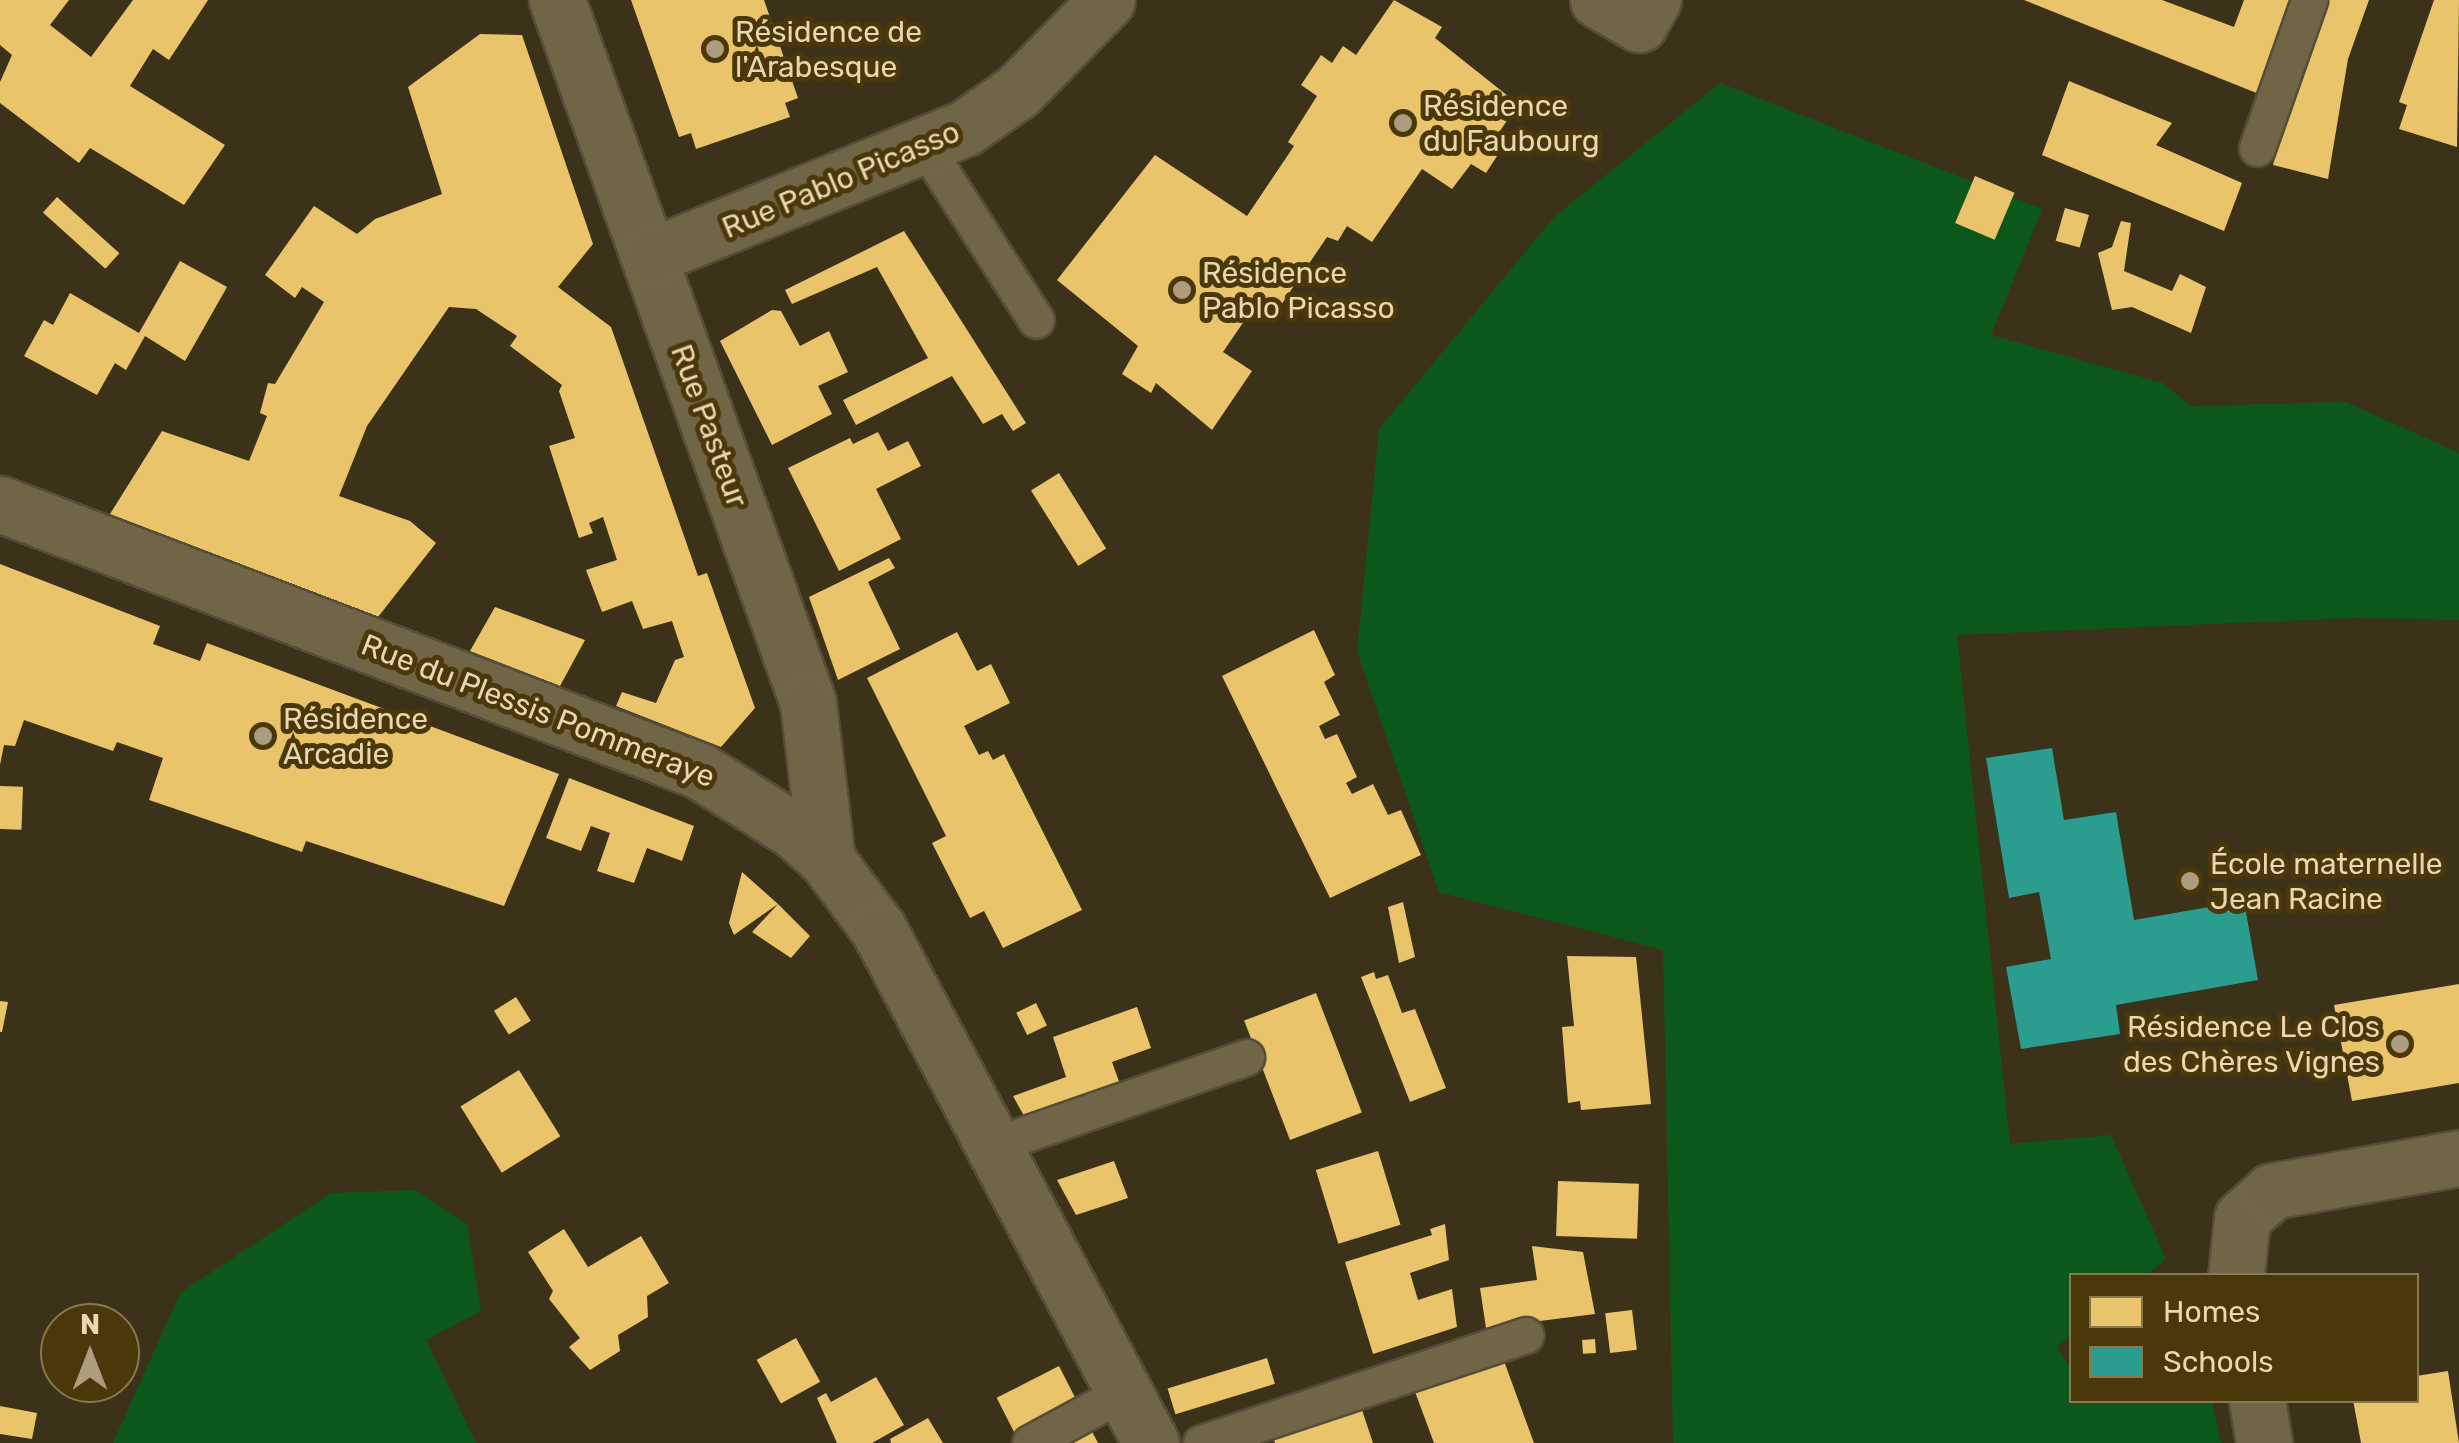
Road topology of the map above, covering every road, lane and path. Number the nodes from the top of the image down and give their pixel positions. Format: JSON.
{"nodes":[{"id":1,"x":556,"y":0,"type":"edge"},
{"id":2,"x":1107,"y":0,"type":"edge"},
{"id":3,"x":1598,"y":0,"type":"edge"},
{"id":4,"x":1652,"y":0,"type":"edge"},
{"id":5,"x":2309,"y":0,"type":"edge"},
{"id":6,"x":926,"y":148,"type":"junction"},
{"id":7,"x":2257,"y":148,"type":"dead end"},
{"id":8,"x":649,"y":258,"type":"junction"},
{"id":9,"x":1036,"y":320,"type":"dead end"},
{"id":10,"x":0,"y":504,"type":"edge"},
{"id":11,"x":827,"y":860,"type":"junction"},
{"id":12,"x":1246,"y":1056,"type":"dead end"},
{"id":13,"x":994,"y":1145,"type":"junction"},
{"id":14,"x":2459,"y":1158,"type":"edge"},
{"id":15,"x":2236,"y":1273,"type":"edge"},
{"id":16,"x":1525,"y":1335,"type":"dead end"},
{"id":17,"x":1124,"y":1392,"type":"junction"},
{"id":18,"x":2257,"y":1403,"type":"edge"},
{"id":19,"x":1030,"y":1443,"type":"edge"},
{"id":20,"x":1151,"y":1443,"type":"edge"},
{"id":21,"x":1201,"y":1443,"type":"edge"},
{"id":22,"x":2264,"y":1443,"type":"edge"}],
"edges":[{"from":1,"to":8,"type":"street","name":"Rue Pasteur"},
{"from":2,"to":6,"type":"street","name":"Rue Pablo Picasso"},
{"from":3,"to":4,"type":"street"},
{"from":5,"to":7,"type":"lane"},
{"from":6,"to":8,"type":"street","name":"Rue Pablo Picasso"},
{"from":6,"to":9,"type":"lane"},
{"from":8,"to":11,"type":"street","name":"Rue Pasteur"},
{"from":10,"to":11,"type":"street","name":"Rue du Plessis Pommeraye"},
{"from":11,"to":13,"type":"street","name":"Rue du Plessis Pommeraye"},
{"from":12,"to":13,"type":"lane"},
{"from":13,"to":17,"type":"street","name":"Rue du Plessis Pommeraye"},
{"from":14,"to":15,"type":"street"},
{"from":16,"to":21,"type":"lane"},
{"from":17,"to":19,"type":"lane"},
{"from":17,"to":20,"type":"street","name":"Rue du Plessis Pommeraye"},
{"from":18,"to":22,"type":"street"}]}
